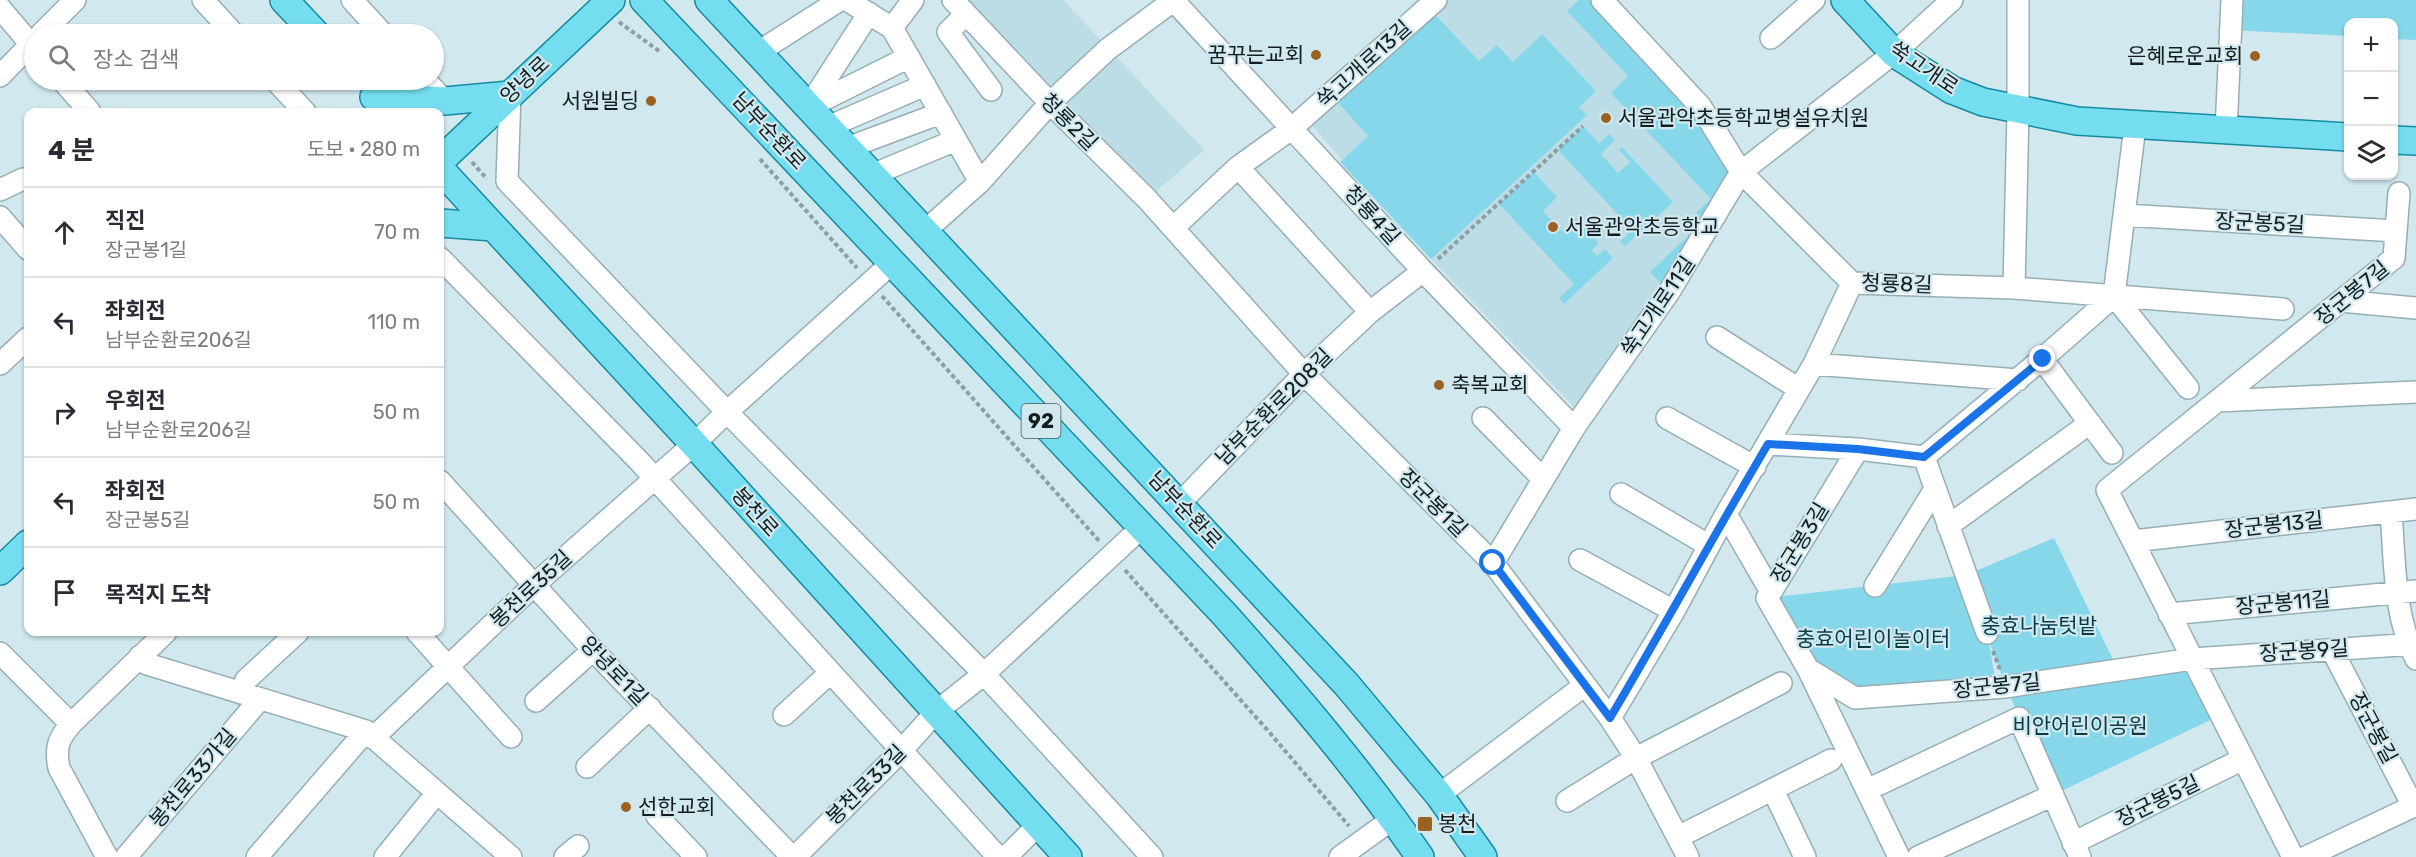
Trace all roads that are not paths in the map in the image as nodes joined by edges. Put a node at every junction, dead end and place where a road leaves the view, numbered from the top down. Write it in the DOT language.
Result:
graph roads {
  1 [pos="75,0"];
  2 [pos="203,0"];
  3 [pos="284,0"];
  4 [pos="352,0"];
  5 [pos="644,0"];
  6 [pos="709,0"];
  7 [pos="840,0"];
  8 [pos="847,0"];
  9 [pos="913,0"];
  10 [pos="1173,0"];
  11 [pos="1437,0"];
  12 [pos="1602,0"];
  13 [pos="1814,0"];
  14 [pos="1845,0"];
  15 [pos="1952,0"];
  16 [pos="2018,0"];
  17 [pos="2232,0"];
  18 [pos="607,4"];
  19 [pos="959,7"];
  20 [pos="0,8"];
  21 [pos="869,13"];
  22 [pos="52,24"];
  23 [pos="225,24"];
  24 [pos="307,24"];
  25 [pos="375,24"];
  26 [pos="892,28"];
  27 [pos="24,31"];
  28 [pos="1771,38"];
  29 [pos="24,53"];
  30 [pos="757,53"];
  31 [pos="1894,53"];
  32 [pos="909,57"];
  33 [pos="0,76"];
  34 [pos="925,85"];
  35 [pos="71,90"];
  36 [pos="284,90"];
  37 [pos="435,90"];
  38 [pos="991,90"];
  39 [pos="510,95"];
  40 [pos="374,96"];
  41 [pos="445,101"];
  42 [pos="1050,103"];
  43 [pos="809,107"];
  44 [pos="86,108"];
  45 [pos="300,108"];
  46 [pos="2018,111"];
  47 [pos="941,113"];
  48 [pos="2135,126"];
  49 [pos="828,127"];
  50 [pos="1291,129"];
  51 [pos="2226,131"];
  52 [pos="2344,137"];
  53 [pos="956,140"];
  54 [pos="2398,140"];
  55 [pos="2416,141"];
  56 [pos="847,148"];
  57 [pos="444,156"];
  58 [pos="1238,167"];
  59 [pos="1742,172"];
  60 [pos="444,173"];
  61 [pos="872,175"];
  62 [pos="24,179"];
  63 [pos="980,182"];
  64 [pos="0,190"];
  65 [pos="2399,193"];
  66 [pos="2124,215"];
  67 [pos="0,217"];
  68 [pos="444,223"];
  69 [pos="493,227"];
  70 [pos="1173,228"];
  71 [pos="925,231"];
  72 [pos="2396,231"];
  73 [pos="24,244"];
  74 [pos="444,262"];
  75 [pos="892,264"];
  76 [pos="1423,271"];
  77 [pos="1852,283"];
  78 [pos="2014,288"];
  79 [pos="2114,296"];
  80 [pos="2341,301"];
  81 [pos="2416,308"];
  82 [pos="2283,309"];
  83 [pos="1370,312"];
  84 [pos="1717,336"];
  85 [pos="24,342"];
  86 [pos="2043,359"];
  87 [pos="0,364"];
  88 [pos="1814,364"];
  89 [pos="1304,374"];
  90 [pos="2018,380"];
  91 [pos="2188,388"];
  92 [pos="1800,389"];
  93 [pos="2416,393"];
  94 [pos="2217,401"];
  95 [pos="727,412"];
  96 [pos="1667,417"];
  97 [pos="1483,418"];
  98 [pos="2090,423"];
  99 [pos="1574,428"];
  100 [pos="1121,442"];
  101 [pos="694,444"];
  102 [pos="1768,444"];
  103 [pos="1858,449"];
  104 [pos="2112,453"];
  105 [pos="1924,457"];
  106 [pos="1755,467"];
  107 [pos="1086,469"];
  108 [pos="654,478"];
  109 [pos="1543,479"];
  110 [pos="444,486"];
  111 [pos="1935,489"];
  112 [pos="1621,494"];
  113 [pos="1179,504"];
  114 [pos="2416,509"];
  115 [pos="2391,512"];
  116 [pos="1726,514"];
  117 [pos="1948,526"];
  118 [pos="1141,528"];
  119 [pos="2133,541"];
  120 [pos="1708,545"];
  121 [pos="24,548"];
  122 [pos="1580,560"];
  123 [pos="1493,563"];
  124 [pos="0,570"];
  125 [pos="534,585"];
  126 [pos="1875,586"];
  127 [pos="2406,592"];
  128 [pos="1767,598"];
  129 [pos="1674,611"];
  130 [pos="2169,614"];
  131 [pos="1986,633"];
  132 [pos="162,636"];
  133 [pos="294,636"];
  134 [pos="421,636"];
  135 [pos="2413,649"];
  136 [pos="593,650"];
  137 [pos="2332,650"];
  138 [pos="0,653"];
  139 [pos="140,656"];
  140 [pos="2192,659"];
  141 [pos="448,667"];
  142 [pos="1808,669"];
  143 [pos="830,673"];
  144 [pos="984,674"];
  145 [pos="1781,683"];
  146 [pos="1585,685"];
  147 [pos="250,696"];
  148 [pos="536,701"];
  149 [pos="650,708"];
  150 [pos="936,712"];
  151 [pos="784,715"];
  152 [pos="1610,718"];
  153 [pos="71,724"];
  154 [pos="370,734"];
  155 [pos="511,737"];
  156 [pos="900,752"];
  157 [pos="1636,758"];
  158 [pos="2243,759"];
  159 [pos="1831,760"];
  160 [pos="587,767"];
  161 [pos="1773,790"];
  162 [pos="1867,790"];
  163 [pos="436,794"];
  164 [pos="1439,795"];
  165 [pos="2053,795"];
  166 [pos="1567,801"];
  167 [pos="2415,805"];
  168 [pos="657,816"];
  169 [pos="1394,818"];
  170 [pos="1038,825"];
  171 [pos="1678,837"];
  172 [pos="2077,850"];
  173 [pos="502,854"];
  174 [pos="106,857"];
  175 [pos="126,857"];
  176 [pos="256,857"];
  177 [pos="385,857"];
  178 [pos="696,857"];
  179 [pos="793,857"];
  180 [pos="998,857"];
  181 [pos="1005,857"];
  182 [pos="1068,857"];
  183 [pos="1152,857"];
  184 [pos="1340,857"];
  185 [pos="1420,857"];
  186 [pos="1483,857"];
  187 [pos="1688,857"];
  188 [pos="1804,857"];
  189 [pos="1899,857"];
  190 [pos="1918,857"];
  191 [pos="2292,857"];
  192 [pos="2306,857"];
  1 -- 22 [label="street"];
  2 -- 23 [label="street"];
  3 -- 24 [label="main road"];
  4 -- 25 [label="street"];
  5 -- 75 [label="main road, 남부순환로 / 92"];
  6 -- 30 [label="main road, 남부순환로 / 92"];
  7 -- 30 [label="street"];
  8 -- 21 [label="street"];
  9 -- 26 [label="street"];
  10 -- 42 [label="street"];
  10 -- 50 [label="street, 청룡4길"];
  11 -- 50 [label="street, 쑥고개로13길"];
  12 -- 59 [label="street, 청룡8길"];
  13 -- 28 [label="street"];
  14 -- 31 [label="main road, 쑥고개로"];
  15 -- 31 [label="street, 쑥고개로11길"];
  16 -- 46 [label="street"];
  17 -- 51 [label="street"];
  18 -- 39 [label="main road, 양녕로"];
  19 -- 38 [label="street, 청룡2길"];
  19 -- 42 [label="street, 청룡2길"];
  20 -- 27 [label="street"];
  21 -- 26 [label="street"];
  21 -- 43 [label="street"];
  26 -- 32 [label="street"];
  29 -- 33 [label="street"];
  30 -- 43 [label="main road, 남부순환로 / 92"];
  31 -- 46 [label="main road, 쑥고개로"];
  31 -- 59 [label="street, 쑥고개로11길"];
  32 -- 34 [label="street"];
  32 -- 43 [label="street"];
  34 -- 47 [label="street"];
  34 -- 49 [label="street"];
  35 -- 44 [label="street"];
  36 -- 45 [label="street"];
  37 -- 41 [label="street"];
  39 -- 41 [label="main road"];
  39 -- 57 [label="main road, 양녕로"];
  39 -- 95 [label="street"];
  40 -- 41 [label="main road"];
  42 -- 63 [label="street"];
  42 -- 70 [label="street, 청룡2길"];
  43 -- 49 [label="main road, 남부순환로 / 92"];
  46 -- 48 [label="main road, 쑥고개로"];
  46 -- 78 [label="street"];
  47 -- 53 [label="street"];
  47 -- 56 [label="street"];
  48 -- 51 [label="main road, 쑥고개로"];
  48 -- 66 [label="street"];
  49 -- 56 [label="main road, 남부순환로 / 92"];
  50 -- 58 [label="street"];
  50 -- 76 [label="street, 청룡4길"];
  51 -- 52 [label="main road, 쑥고개로"];
  53 -- 61 [label="street"];
  53 -- 63 [label="street"];
  54 -- 55 [label="main road"];
  56 -- 61 [label="main road, 남부순환로 / 92"];
  58 -- 70 [label="street"];
  58 -- 83 [label="street"];
  59 -- 77 [label="street, 청룡8길"];
  59 -- 99 [label="street, 쑥고개로11길"];
  60 -- 69 [label="main road, 봉천로"];
  61 -- 71 [label="main road, 남부순환로 / 92"];
  62 -- 64 [label="street"];
  63 -- 71 [label="street"];
  65 -- 72 [label="street, 장군봉7길"];
  66 -- 72 [label="street, 장군봉5길"];
  66 -- 79 [label="street"];
  67 -- 73 [label="street"];
  68 -- 69 [label="main road"];
  69 -- 101 [label="main road, 봉천로"];
  70 -- 89 [label="street, 청룡2길"];
  71 -- 100 [label="main road, 남부순환로 / 92"];
  72 -- 80 [label="street, 장군봉7길"];
  74 -- 108 [label="street"];
  75 -- 95 [label="street"];
  75 -- 107 [label="main road, 남부순환로 / 92"];
  76 -- 83 [label="street, 남부순환로208길"];
  76 -- 99 [label="street, 청룡4길"];
  77 -- 78 [label="street, 청룡8길"];
  77 -- 88 [label="street"];
  78 -- 79 [label="street, 청룡8길"];
  79 -- 82 [label="street, 청룡8길"];
  79 -- 86 [label="street"];
  79 -- 91 [label="street"];
  80 -- 81 [label="street"];
  80 -- 94 [label="street, 장군봉7길"];
  83 -- 89 [label="street, 남부순환로208길"];
  84 -- 92 [label="street"];
  85 -- 87 [label="street"];
  86 -- 90 [label="street"];
  86 -- 98 [label="street"];
  88 -- 90 [label="street"];
  88 -- 92 [label="street"];
  89 -- 113 [label="street, 남부순환로208길"];
  89 -- 123 [label="street, 장군봉1길"];
  90 -- 105 [label="street"];
  92 -- 102 [label="street"];
  93 -- 94 [label="street"];
  94 -- 119 [label="street, 장군봉7길"];
  95 -- 101 [label="street"];
  95 -- 144 [label="street"];
  96 -- 106 [label="street"];
  97 -- 109 [label="street"];
  98 -- 104 [label="street"];
  98 -- 117 [label="street"];
  99 -- 109 [label="street, 쑥고개로11길"];
  100 -- 107 [label="main road"];
  100 -- 113 [label="main road, 남부순환로 / 92"];
  101 -- 108 [label="street, 봉천로35길"];
  101 -- 150 [label="main road, 봉천로"];
  102 -- 103 [label="street"];
  102 -- 106 [label="street"];
  103 -- 105 [label="street"];
  103 -- 116 [label="street, 장군봉3길"];
  105 -- 111 [label="street"];
  106 -- 116 [label="street"];
  107 -- 118 [label="main road, 남부순환로 / 92"];
  108 -- 125 [label="street, 봉천로35길"];
  108 -- 143 [label="street"];
  109 -- 123 [label="street, 쑥고개로11길"];
  110 -- 125 [label="street, 양녕로1길"];
  111 -- 117 [label="street"];
  111 -- 126 [label="street"];
  112 -- 120 [label="street"];
  113 -- 164 [label="main road, 남부순환로 / 92"];
  114 -- 115 [label="street, 장군봉13길"];
  115 -- 119 [label="street, 장군봉13길"];
  115 -- 127 [label="street"];
  116 -- 120 [label="street"];
  117 -- 131 [label="street"];
  118 -- 144 [label="street"];
  118 -- 169 [label="main road, 남부순환로 / 92"];
  119 -- 130 [label="street, 장군봉7길"];
  120 -- 129 [label="street"];
  121 -- 124 [label="main road"];
  122 -- 129 [label="street"];
  123 -- 146 [label="street, 장군봉1길"];
  125 -- 136 [label="street, 양녕로1길"];
  125 -- 141 [label="street, 봉천로35길"];
  127 -- 130 [label="street, 장군봉11길"];
  127 -- 135 [label="street"];
  128 -- 142 [label="street, 장군봉3길"];
  129 -- 152 [label="street"];
  130 -- 140 [label="street, 장군봉7길"];
  132 -- 139 [label="street"];
  133 -- 147 [label="street, 봉천로33가길"];
  134 -- 141 [label="street"];
  135 -- 137 [label="street, 장군봉9길"];
  136 -- 148 [label="street"];
  136 -- 149 [label="street, 양녕로1길"];
  137 -- 140 [label="street, 장군봉9길"];
  137 -- 167 [label="street, 장군봉길"];
  138 -- 153 [label="street"];
  139 -- 147 [label="street"];
  139 -- 153 [label="street"];
  140 -- 142 [label="street, 장군봉7길"];
  140 -- 158 [label="street, 장군봉7길"];
  141 -- 154 [label="street, 봉천로35길"];
  141 -- 155 [label="street"];
  142 -- 162 [label="street, 장군봉3길"];
  143 -- 151 [label="street"];
  143 -- 156 [label="street"];
  144 -- 150 [label="street"];
  144 -- 183 [label="street"];
  145 -- 157 [label="street"];
  146 -- 152 [label="street, 장군봉1길"];
  146 -- 164 [label="street"];
  147 -- 154 [label="street"];
  147 -- 175 [label="street, 봉천로33가길"];
  149 -- 160 [label="street"];
  149 -- 179 [label="street, 양녕로1길"];
  150 -- 156 [label="street, 봉천로33길"];
  150 -- 170 [label="main road, 봉천로"];
  152 -- 157 [label="street, 장군봉1길"];
  153 -- 174 [label="street"];
  154 -- 163 [label="street"];
  154 -- 176 [label="street"];
  156 -- 179 [label="street, 봉천로33길"];
  156 -- 180 [label="street"];
  157 -- 166 [label="street"];
  157 -- 171 [label="street, 장군봉1길"];
  158 -- 172 [label="street, 장군봉5길"];
  158 -- 191 [label="street, 장군봉7길"];
  159 -- 161 [label="street"];
  161 -- 171 [label="street"];
  161 -- 188 [label="street"];
  162 -- 165 [label="street, 장군봉5길"];
  162 -- 189 [label="street, 장군봉3길"];
  163 -- 173 [label="street"];
  163 -- 177 [label="street"];
  164 -- 186 [label="main road, 남부순환로 / 92"];
  165 -- 172 [label="street, 장군봉5길"];
  165 -- 190 [label="street"];
  167 -- 192 [label="street, 장군봉길"];
  168 -- 178 [label="street"];
  169 -- 184 [label="street"];
  169 -- 185 [label="main road, 남부순환로 / 92"];
  170 -- 181 [label="street"];
  170 -- 182 [label="main road, 봉천로"];
  171 -- 187 [label="street, 장군봉1길"];
}
